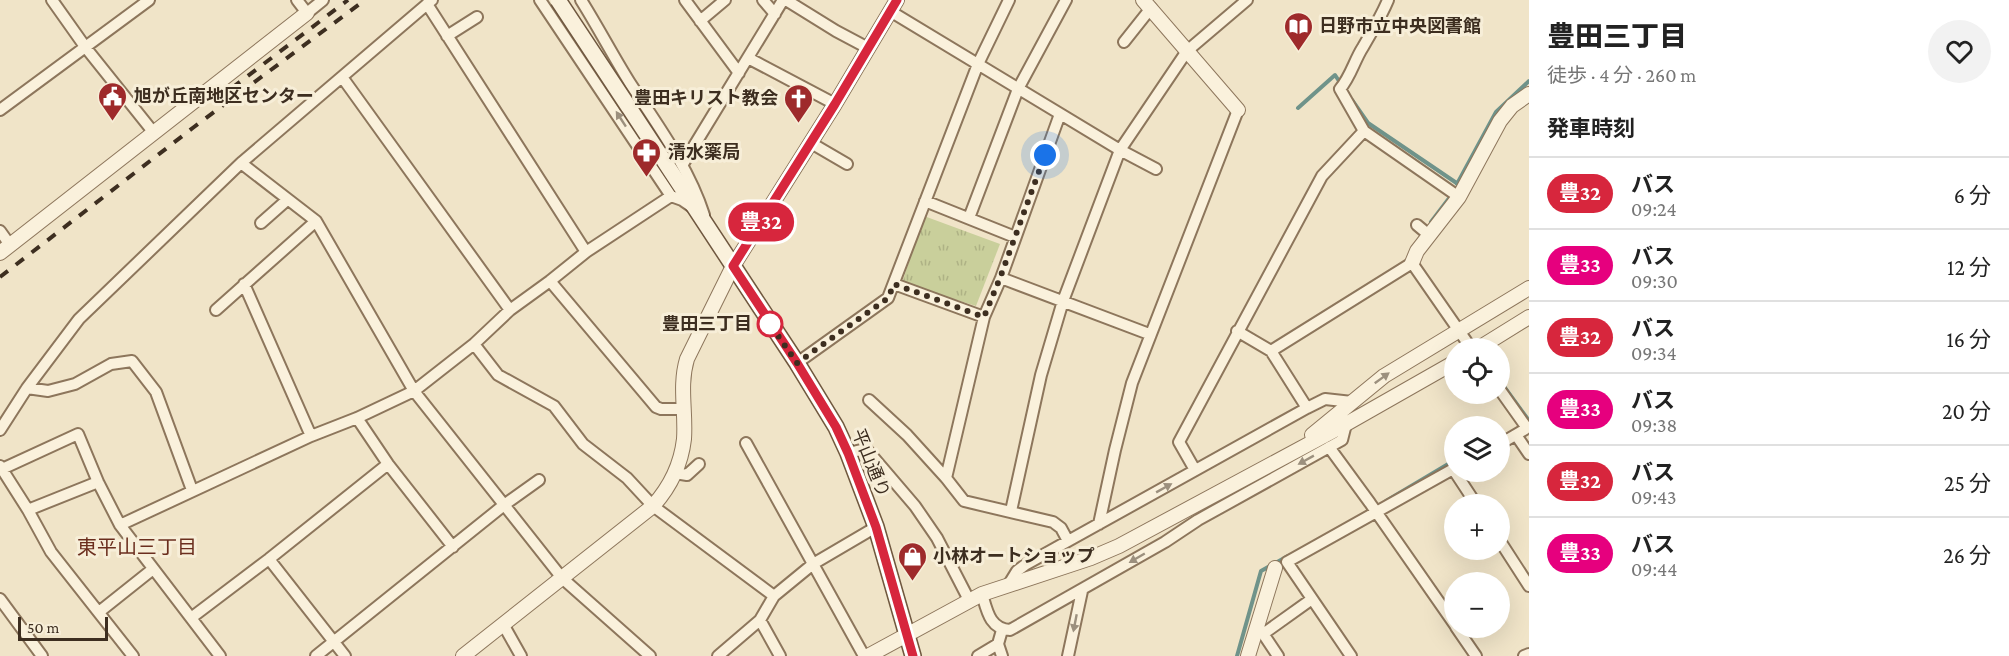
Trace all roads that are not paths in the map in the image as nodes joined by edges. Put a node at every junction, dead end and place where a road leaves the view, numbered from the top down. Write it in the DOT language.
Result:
graph roads {
  1 [pos="52,0"];
  2 [pos="149,0"];
  3 [pos="297,0"];
  4 [pos="323,0"];
  5 [pos="540,0"];
  6 [pos="558,0"];
  7 [pos="580,0"];
  8 [pos="684,0"];
  9 [pos="724,0"];
  10 [pos="763,0"];
  11 [pos="785,0"];
  12 [pos="1009,0"];
  13 [pos="1066,0"];
  14 [pos="1246,0"];
  15 [pos="1388,0"];
  16 [pos="430,2"];
  17 [pos="1147,4"];
  18 [pos="893,6"];
  19 [pos="307,13"];
  20 [pos="775,14"];
  21 [pos="477,17"];
  22 [pos="700,21"];
  23 [pos="447,36"];
  24 [pos="1124,42"];
  25 [pos="86,48"];
  26 [pos="868,48"];
  27 [pos="1187,51"];
  28 [pos="748,58"];
  29 [pos="618,63"];
  30 [pos="978,64"];
  31 [pos="739,74"];
  32 [pos="342,77"];
  33 [pos="594,79"];
  34 [pos="1018,88"];
  35 [pos="1529,94"];
  36 [pos="835,104"];
  37 [pos="0,110"];
  38 [pos="1238,110"];
  39 [pos="1060,114"];
  40 [pos="1364,130"];
  41 [pos="154,132"];
  42 [pos="811,143"];
  43 [pos="1120,150"];
  44 [pos="241,163"];
  45 [pos="683,164"];
  46 [pos="847,164"];
  47 [pos="1156,169"];
  48 [pos="671,196"];
  49 [pos="1460,197"];
  50 [pos="287,200"];
  51 [pos="925,201"];
  52 [pos="697,211"];
  53 [pos="969,218"];
  54 [pos="316,221"];
  55 [pos="261,223"];
  56 [pos="0,231"];
  57 [pos="710,231"];
  58 [pos="1016,237"];
  59 [pos="5,249"];
  60 [pos="586,252"];
  61 [pos="1412,263"];
  62 [pos="733,266"];
  63 [pos="1000,278"];
  64 [pos="550,281"];
  65 [pos="244,284"];
  66 [pos="894,284"];
  67 [pos="1529,288"];
  68 [pos="1064,301"];
  69 [pos="216,310"];
  70 [pos="510,310"];
  71 [pos="984,317"];
  72 [pos="1529,317"];
  73 [pos="1237,331"];
  74 [pos="1460,332"];
  75 [pos="1149,334"];
  76 [pos="1464,338"];
  77 [pos="1495,338"];
  78 [pos="474,344"];
  79 [pos="1271,351"];
  80 [pos="797,363"];
  81 [pos="1444,368"];
  82 [pos="27,388"];
  83 [pos="414,391"];
  84 [pos="869,400"];
  85 [pos="1352,402"];
  86 [pos="1510,403"];
  87 [pos="1306,408"];
  88 [pos="683,409"];
  89 [pos="357,418"];
  90 [pos="1346,424"];
  91 [pos="1528,427"];
  92 [pos="0,430"];
  93 [pos="1516,435"];
  94 [pos="311,436"];
  95 [pos="1510,438"];
  96 [pos="746,443"];
  97 [pos="1329,447"];
  98 [pos="848,453"];
  99 [pos="1529,454"];
  100 [pos="1288,455"];
  101 [pos="388,464"];
  102 [pos="699,464"];
  103 [pos="1,467"];
  104 [pos="1195,470"];
  105 [pos="675,473"];
  106 [pos="1444,474"];
  107 [pos="946,478"];
  108 [pos="538,480"];
  109 [pos="98,482"];
  110 [pos="192,490"];
  111 [pos="504,505"];
  112 [pos="653,506"];
  113 [pos="1374,508"];
  114 [pos="28,510"];
  115 [pos="1011,511"];
  116 [pos="1099,524"];
  117 [pos="120,525"];
  118 [pos="876,527"];
  119 [pos="1068,541"];
  120 [pos="453,547"];
  121 [pos="1510,557"];
  122 [pos="269,559"];
  123 [pos="813,564"];
  124 [pos="1281,565"];
  125 [pos="153,569"];
  126 [pos="562,578"];
  127 [pos="1009,584"];
  128 [pos="1529,586"];
  129 [pos="1082,591"];
  130 [pos="774,596"];
  131 [pos="975,597"];
  132 [pos="0,599"];
  133 [pos="1312,599"];
  134 [pos="1444,609"];
  135 [pos="99,612"];
  136 [pos="191,618"];
  137 [pos="760,620"];
  138 [pos="503,624"];
  139 [pos="1002,630"];
  140 [pos="1260,630"];
  141 [pos="906,634"];
  142 [pos="1464,638"];
  143 [pos="334,641"];
  144 [pos="998,644"];
  145 [pos="1473,652"];
  146 [pos="1529,654"];
  147 [pos="42,656"];
  148 [pos="133,656"];
  149 [pos="220,656"];
  150 [pos="316,656"];
  151 [pos="345,656"];
  152 [pos="463,656"];
  153 [pos="521,656"];
  154 [pos="650,656"];
  155 [pos="718,656"];
  156 [pos="780,656"];
  157 [pos="866,656"];
  158 [pos="913,656"];
  159 [pos="978,656"];
  160 [pos="1002,656"];
  161 [pos="1068,656"];
  162 [pos="1248,656"];
  163 [pos="1278,656"];
  164 [pos="1351,656"];
  165 [pos="1460,656"];
  166 [pos="1524,656"];
  1 -- 25 [label="street"];
  2 -- 25 [label="street"];
  3 -- 19 [label="street"];
  4 -- 19 [label="street"];
  5 -- 33 [label="street"];
  6 -- 52 [label="main road, 平山通り, bridge"];
  7 -- 29 [label="street"];
  8 -- 22 [label="street"];
  9 -- 22 [label="street"];
  10 -- 20 [label="street"];
  11 -- 20 [label="street"];
  11 -- 26 [label="street"];
  12 -- 30 [label="street"];
  13 -- 34 [label="street"];
  14 -- 27 [label="street"];
  15 -- 40 [label="street"];
  16 -- 23 [label="street"];
  16 -- 32 [label="street"];
  17 -- 24 [label="street"];
  17 -- 27 [label="street"];
  18 -- 26 [label="street"];
  18 -- 30 [label="street"];
  19 -- 41 [label="street"];
  20 -- 28 [label="street"];
  21 -- 23 [label="street"];
  22 -- 31 [label="street"];
  23 -- 60 [label="street"];
  25 -- 37 [label="street"];
  25 -- 41 [label="street"];
  26 -- 36 [label="street"];
  27 -- 38 [label="street"];
  27 -- 43 [label="street"];
  28 -- 31 [label="street"];
  28 -- 36 [label="street"];
  29 -- 33 [label="street"];
  29 -- 45 [label="street"];
  30 -- 34 [label="street"];
  30 -- 51 [label="street"];
  31 -- 45 [label="street"];
  32 -- 44 [label="street"];
  32 -- 70 [label="street"];
  48 -- 33 [label="street, one-way"];
  34 -- 39 [label="street"];
  34 -- 53 [label="street"];
  35 -- 49 [label="street"];
  36 -- 42 [label="street"];
  38 -- 75 [label="street"];
  39 -- 43 [label="street"];
  39 -- 58 [label="street"];
  40 -- 49 [label="street"];
  40 -- 73 [label="street"];
  41 -- 59 [label="street"];
  42 -- 46 [label="street"];
  42 -- 62 [label="street"];
  43 -- 47 [label="street"];
  43 -- 68 [label="street"];
  44 -- 50 [label="street"];
  44 -- 82 [label="street"];
  45 -- 57 [label="street"];
  48 -- 52 [label="street"];
  48 -- 60 [label="street"];
  49 -- 61 [label="street"];
  50 -- 54 [label="street"];
  50 -- 55 [label="street"];
  51 -- 53 [label="street"];
  51 -- 66 [label="street"];
  52 -- 57 [label="main road, 平山通り"];
  53 -- 58 [label="street"];
  54 -- 65 [label="street"];
  54 -- 83 [label="street"];
  56 -- 59 [label="street"];
  57 -- 62 [label="main road, 平山通り"];
  58 -- 63 [label="street"];
  60 -- 64 [label="street"];
  61 -- 74 [label="street"];
  61 -- 79 [label="street"];
  62 -- 80 [label="main road, 平山通り"];
  62 -- 88 [label="street"];
  63 -- 68 [label="street"];
  63 -- 71 [label="street"];
  64 -- 70 [label="street"];
  64 -- 88 [label="street"];
  65 -- 69 [label="street"];
  65 -- 94 [label="street"];
  66 -- 71 [label="street"];
  66 -- 80 [label="street"];
  67 -- 74 [label="street"];
  68 -- 75 [label="street"];
  68 -- 115 [label="street"];
  70 -- 78 [label="street"];
  71 -- 107 [label="street"];
  72 -- 77 [label="street"];
  73 -- 79 [label="street"];
  73 -- 104 [label="street"];
  74 -- 76 [label="street"];
  85 -- 74 [label="street, one-way"];
  75 -- 116 [label="street"];
  78 -- 83 [label="street"];
  78 -- 112 [label="street"];
  79 -- 87 [label="street"];
  80 -- 98 [label="main road, 平山通り"];
  81 -- 90 [label="street"];
  82 -- 92 [label="street"];
  82 -- 110 [label="street"];
  83 -- 89 [label="street"];
  83 -- 111 [label="street"];
  84 -- 107 [label="street"];
  85 -- 87 [label="street"];
  85 -- 100 [label="street"];
  86 -- 91 [label="street"];
  87 -- 104 [label="street"];
  88 -- 105 [label="street"];
  89 -- 94 [label="street"];
  89 -- 101 [label="street"];
  90 -- 97 [label="street"];
  90 -- 100 [label="street"];
  91 -- 93 [label="street"];
  93 -- 95 [label="street"];
  93 -- 99 [label="street"];
  94 -- 110 [label="street"];
  96 -- 123 [label="street"];
  97 -- 113 [label="street"];
  97 -- 129 [label="street, one-way"];
  98 -- 118 [label="main road, 平山通り"];
  98 -- 131 [label="street"];
  100 -- 127 [label="street"];
  101 -- 120 [label="street"];
  101 -- 122 [label="street"];
  102 -- 105 [label="street"];
  103 -- 109 [label="street"];
  103 -- 114 [label="street"];
  116 -- 104 [label="street, one-way"];
  105 -- 112 [label="street"];
  106 -- 113 [label="street"];
  107 -- 115 [label="street"];
  108 -- 111 [label="street"];
  109 -- 114 [label="street"];
  109 -- 117 [label="street"];
  110 -- 117 [label="street"];
  111 -- 120 [label="street"];
  111 -- 126 [label="street"];
  112 -- 126 [label="street"];
  112 -- 130 [label="street"];
  113 -- 124 [label="street"];
  113 -- 134 [label="street"];
  114 -- 135 [label="street"];
  115 -- 119 [label="street"];
  116 -- 119 [label="street"];
  117 -- 125 [label="street"];
  118 -- 123 [label="street"];
  118 -- 141 [label="main road, 平山通り"];
  119 -- 127 [label="street"];
  120 -- 143 [label="street"];
  121 -- 128 [label="street"];
  122 -- 136 [label="street"];
  122 -- 143 [label="street"];
  123 -- 130 [label="street"];
  123 -- 157 [label="street"];
  124 -- 133 [label="street"];
  124 -- 140 [label="street"];
  125 -- 135 [label="street"];
  125 -- 136 [label="street"];
  126 -- 138 [label="street"];
  126 -- 154 [label="street"];
  127 -- 131 [label="street"];
  129 -- 139 [label="street"];
  129 -- 161 [label="street, one-way"];
  130 -- 137 [label="street"];
  131 -- 139 [label="street"];
  131 -- 141 [label="street"];
  132 -- 147 [label="street"];
  133 -- 140 [label="street"];
  133 -- 164 [label="street"];
  135 -- 148 [label="street"];
  136 -- 149 [label="street"];
  137 -- 155 [label="street"];
  137 -- 156 [label="street"];
  138 -- 152 [label="street"];
  138 -- 153 [label="street"];
  139 -- 144 [label="street"];
  140 -- 162 [label="street"];
  140 -- 163 [label="street"];
  141 -- 157 [label="street"];
  141 -- 158 [label="main road, 平山通り"];
  142 -- 145 [label="street"];
  143 -- 150 [label="street"];
  143 -- 151 [label="street"];
  144 -- 159 [label="street"];
  144 -- 160 [label="street"];
  145 -- 165 [label="street"];
  146 -- 166 [label="street"];
}
